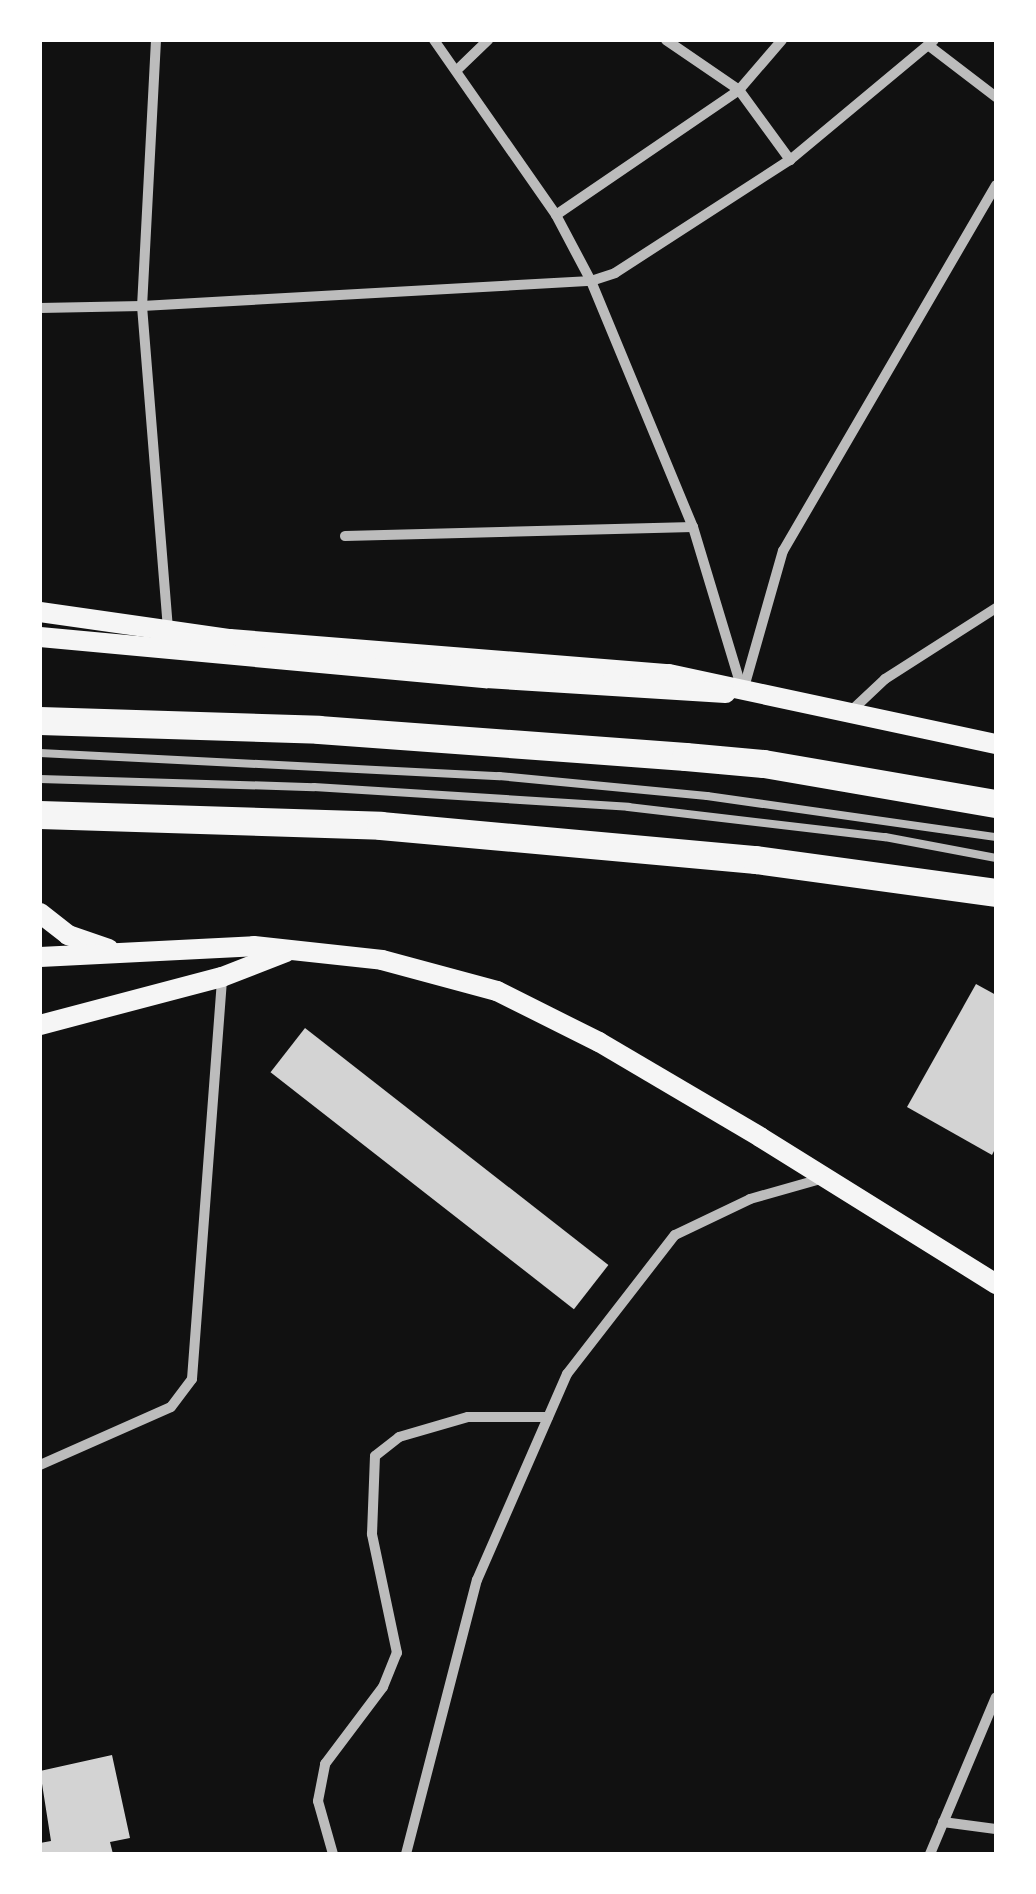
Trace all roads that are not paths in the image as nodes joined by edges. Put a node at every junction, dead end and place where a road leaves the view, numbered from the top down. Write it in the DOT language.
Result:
graph roads {
  1 [pos="156,40"];
  2 [pos="434,40"];
  3 [pos="488,40"];
  4 [pos="666,40"];
  5 [pos="782,40"];
  6 [pos="931,43"];
  7 [pos="458,69"];
  8 [pos="739,90"];
  9 [pos="996,97"];
  10 [pos="790,160"];
  11 [pos="996,185"];
  12 [pos="556,216"];
  13 [pos="591,281"];
  14 [pos="142,306"];
  15 [pos="40,308"];
  16 [pos="693,527"];
  17 [pos="345,536"];
  18 [pos="996,608"];
  19 [pos="40,612"];
  20 [pos="40,637"];
  21 [pos="169,640"];
  22 [pos="743,692"];
  23 [pos="849,713"];
  24 [pos="40,720"];
  25 [pos="996,744"];
  26 [pos="40,753"];
  27 [pos="40,779"];
  28 [pos="996,804"];
  29 [pos="40,815"];
  30 [pos="996,837"];
  31 [pos="996,858"];
  32 [pos="996,893"];
  33 [pos="40,912"];
  34 [pos="218,944"];
  35 [pos="288,951"];
  36 [pos="135,954"];
  37 [pos="40,957"];
  38 [pos="222,976"];
  39 [pos="40,1025"];
  40 [pos="825,1178"];
  41 [pos="996,1284"];
  42 [pos="548,1416"];
  43 [pos="40,1465"];
  44 [pos="996,1696"];
  45 [pos="943,1822"];
  46 [pos="996,1828"];
  47 [pos="332,1854"];
  48 [pos="406,1854"];
  49 [pos="930,1854"];
  1 -- 14 [label="street"];
  2 -- 7 [label="street"];
  3 -- 7 [label="street"];
  4 -- 8 [label="street"];
  5 -- 8 [label="street"];
  6 -- 9 [label="street"];
  6 -- 10 [label="street"];
  7 -- 12 [label="street"];
  8 -- 10 [label="street"];
  8 -- 12 [label="street"];
  10 -- 13 [label="street"];
  11 -- 22 [label="street"];
  12 -- 13 [label="street"];
  13 -- 14 [label="street"];
  13 -- 16 [label="street"];
  14 -- 15 [label="street"];
  14 -- 21 [label="street"];
  16 -- 17 [label="street"];
  16 -- 22 [label="street"];
  18 -- 23 [label="street"];
  19 -- 21 [label="main road"];
  20 -- 21 [label="main road"];
  21 -- 22 [label="main road"];
  22 -- 23 [label="main road"];
  23 -- 25 [label="main road"];
  24 -- 28 [label="highway"];
  26 -- 30 [label="lane"];
  27 -- 31 [label="lane"];
  29 -- 32 [label="highway"];
  33 -- 36 [label="main road"];
  34 -- 35 [label="main road"];
  34 -- 36 [label="main road"];
  34 -- 38 [label="main road"];
  35 -- 38 [label="main road"];
  35 -- 40 [label="main road"];
  36 -- 37 [label="main road"];
  38 -- 39 [label="main road"];
  38 -- 43 [label="street"];
  40 -- 41 [label="main road"];
  40 -- 42 [label="street"];
  42 -- 47 [label="street"];
  42 -- 48 [label="street"];
  44 -- 45 [label="street"];
  45 -- 46 [label="street"];
  45 -- 49 [label="street"];
}
